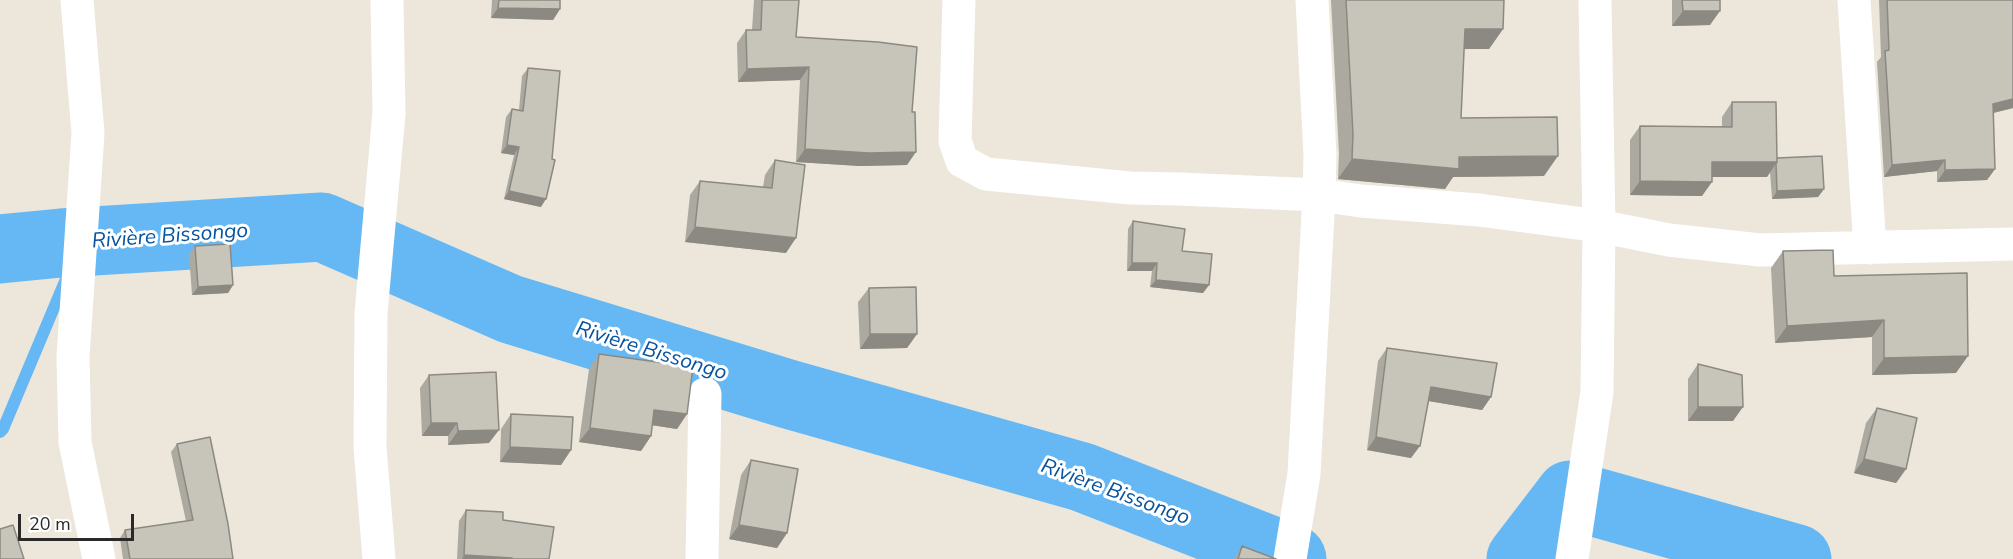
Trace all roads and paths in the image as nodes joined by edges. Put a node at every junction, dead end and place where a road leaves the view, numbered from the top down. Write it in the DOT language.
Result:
graph roads {
  1 [pos="77,0"];
  2 [pos="387,0"];
  3 [pos="959,0"];
  4 [pos="1312,0"];
  5 [pos="1595,0"];
  6 [pos="1854,0"];
  7 [pos="1319,195"];
  8 [pos="1599,226"];
  9 [pos="2013,244"];
  10 [pos="1870,248"];
  11 [pos="705,394"];
  12 [pos="99,559"];
  13 [pos="378,559"];
  14 [pos="702,559"];
  15 [pos="1290,559"];
  16 [pos="1572,559"];
  1 -- 12 [label="street"];
  2 -- 13 [label="street"];
  3 -- 7 [label="street"];
  4 -- 7 [label="street"];
  5 -- 8 [label="street"];
  6 -- 10 [label="street"];
  7 -- 8 [label="street"];
  7 -- 15 [label="street"];
  8 -- 10 [label="street"];
  8 -- 16 [label="street"];
  9 -- 10 [label="street"];
  11 -- 14 [label="street"];
}
